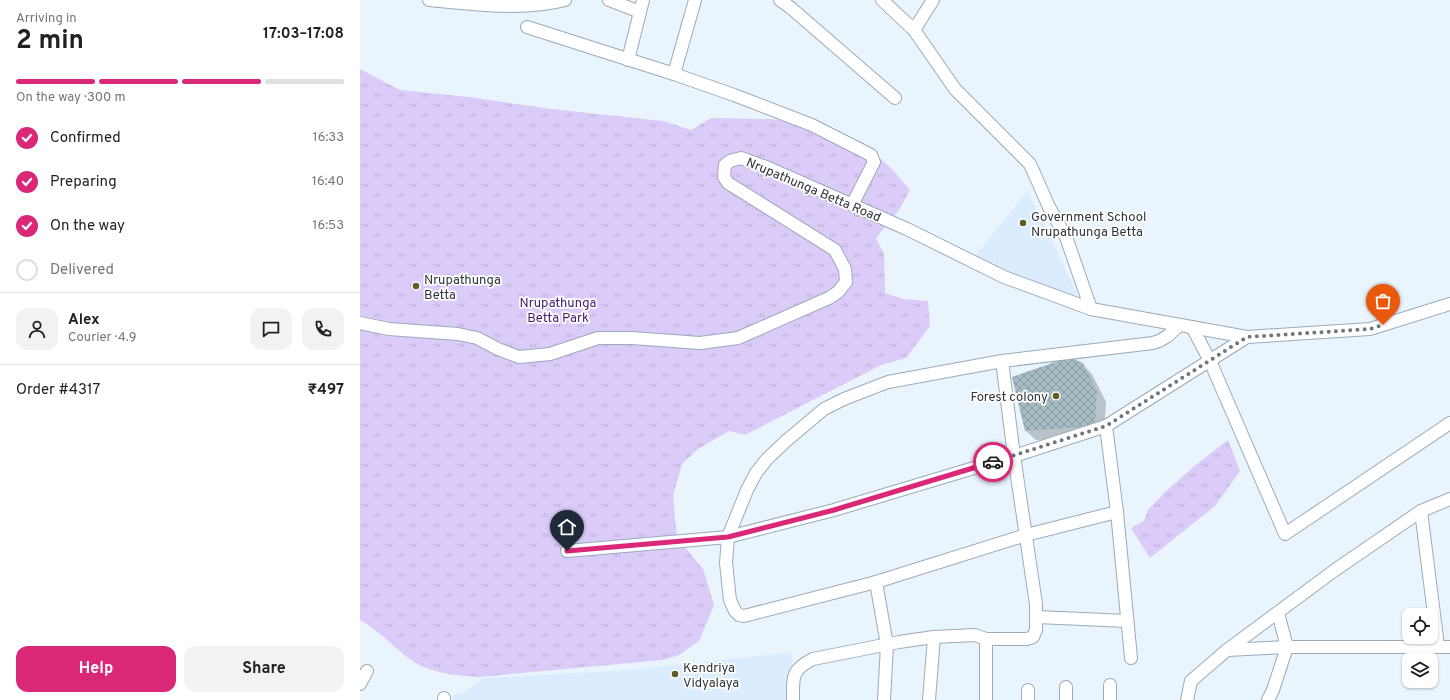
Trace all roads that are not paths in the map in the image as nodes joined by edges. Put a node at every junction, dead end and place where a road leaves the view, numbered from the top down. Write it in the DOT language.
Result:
graph roads {
  1 [pos="429,0"];
  2 [pos="563,0"];
  3 [pos="609,0"];
  4 [pos="695,0"];
  5 [pos="780,0"];
  6 [pos="882,0"];
  7 [pos="933,0"];
  8 [pos="491,3"];
  9 [pos="642,6"];
  10 [pos="527,27"];
  11 [pos="914,30"];
  12 [pos="628,60"];
  13 [pos="674,74"];
  14 [pos="895,98"];
  15 [pos="852,205"];
  16 [pos="1450,304"];
  17 [pos="1091,309"];
  18 [pos="360,323"];
  19 [pos="1179,324"];
  20 [pos="1192,327"];
  21 [pos="1247,337"];
  22 [pos="1002,361"];
  23 [pos="1210,361"];
  24 [pos="1450,423"];
  25 [pos="1106,426"];
  26 [pos="1014,456"];
  27 [pos="1450,499"];
  28 [pos="1421,511"];
  29 [pos="1117,512"];
  30 [pos="1026,535"];
  31 [pos="728,537"];
  32 [pos="567,551"];
  33 [pos="876,582"];
  34 [pos="1278,613"];
  35 [pos="1037,617"];
  36 [pos="1128,621"];
  37 [pos="934,637"];
  38 [pos="986,639"];
  39 [pos="886,645"];
  40 [pos="1444,646"];
  41 [pos="1287,647"];
  42 [pos="1227,650"];
  43 [pos="1131,658"];
  44 [pos="367,671"];
  45 [pos="360,684"];
  46 [pos="1110,685"];
  47 [pos="1066,687"];
  48 [pos="793,700"];
  49 [pos="884,700"];
  50 [pos="929,700"];
  51 [pos="986,700"];
  52 [pos="1066,700"];
  53 [pos="1110,700"];
  54 [pos="1187,700"];
  55 [pos="1268,700"];
  1 -- 8 [label="street"];
  2 -- 8 [label="street"];
  3 -- 9 [label="street"];
  4 -- 13 [label="street"];
  5 -- 14 [label="street"];
  6 -- 11 [label="street"];
  7 -- 11 [label="street"];
  9 -- 12 [label="street"];
  10 -- 12 [label="street"];
  11 -- 17 [label="street"];
  12 -- 13 [label="street"];
  13 -- 15 [label="street"];
  15 -- 17 [label="street, Nrupathunga Betta Road"];
  15 -- 18 [label="street, Nrupathunga Betta Road"];
  16 -- 21 [label="street, Nrupathunga Betta Road"];
  17 -- 19 [label="street, Nrupathunga Betta Road"];
  19 -- 20 [label="street, Nrupathunga Betta Road"];
  19 -- 22 [label="street"];
  20 -- 21 [label="street, Nrupathunga Betta Road"];
  20 -- 23 [label="street"];
  21 -- 23 [label="street"];
  22 -- 26 [label="street"];
  22 -- 31 [label="street"];
  23 -- 24 [label="street"];
  23 -- 25 [label="street"];
  25 -- 26 [label="street"];
  25 -- 29 [label="street"];
  26 -- 30 [label="street"];
  26 -- 31 [label="street"];
  27 -- 28 [label="street"];
  28 -- 34 [label="street"];
  28 -- 40 [label="street"];
  29 -- 30 [label="street"];
  29 -- 36 [label="street"];
  30 -- 33 [label="street"];
  30 -- 35 [label="street"];
  31 -- 32 [label="street"];
  31 -- 33 [label="street"];
  33 -- 39 [label="street"];
  34 -- 41 [label="street"];
  34 -- 42 [label="street"];
  35 -- 36 [label="street"];
  35 -- 38 [label="street"];
  36 -- 43 [label="street"];
  37 -- 38 [label="street"];
  37 -- 39 [label="street"];
  37 -- 50 [label="street"];
  38 -- 51 [label="street"];
  39 -- 48 [label="street"];
  39 -- 49 [label="street"];
  40 -- 41 [label="street"];
  41 -- 42 [label="street"];
  41 -- 55 [label="street"];
  42 -- 54 [label="street"];
  44 -- 45 [label="street"];
  46 -- 53 [label="street"];
  47 -- 52 [label="street"];
}
